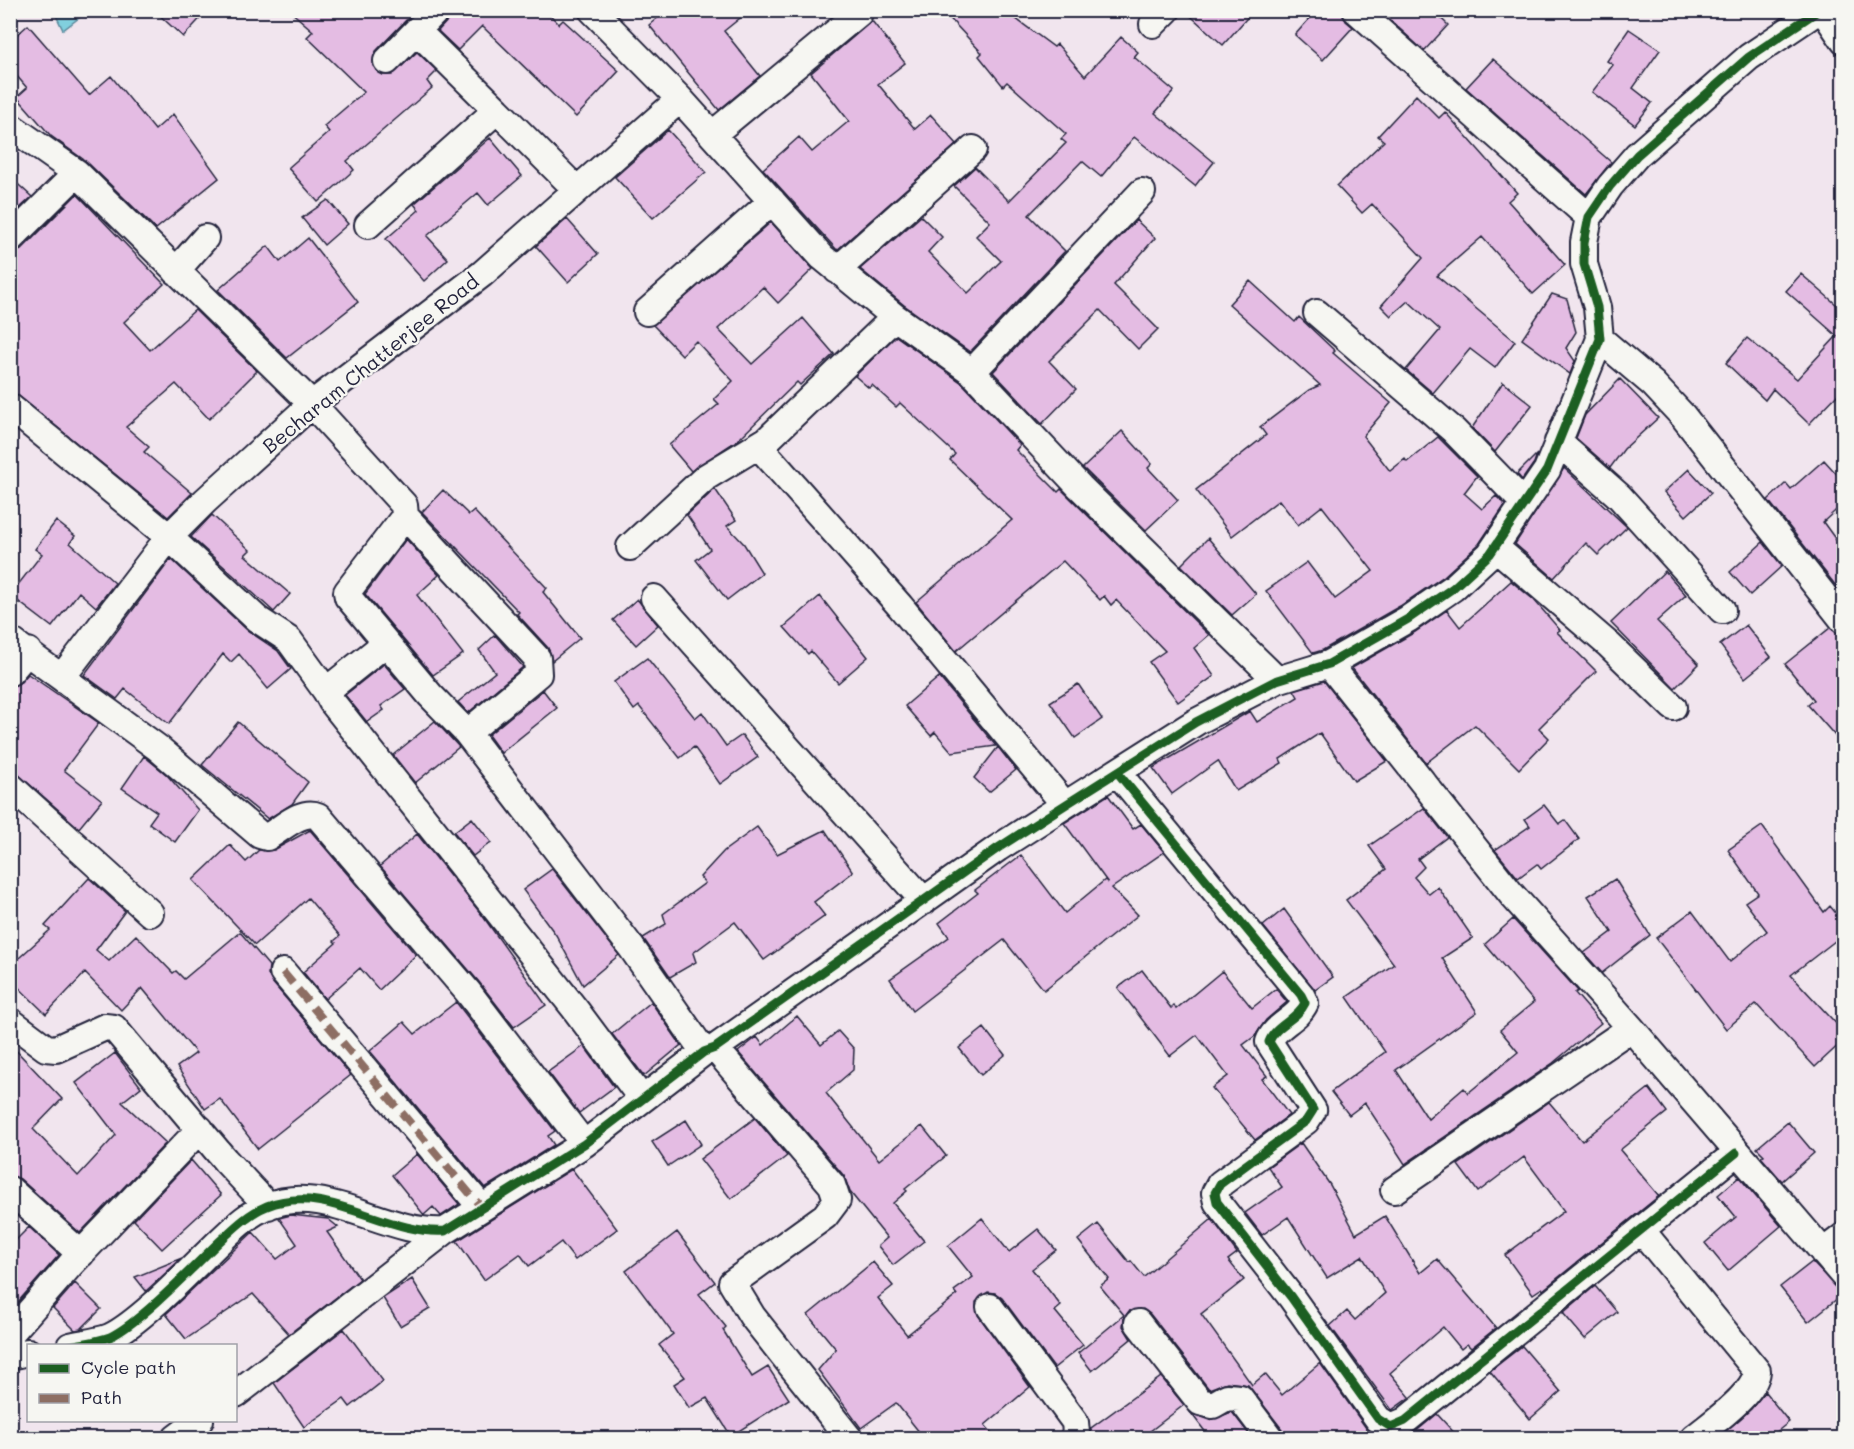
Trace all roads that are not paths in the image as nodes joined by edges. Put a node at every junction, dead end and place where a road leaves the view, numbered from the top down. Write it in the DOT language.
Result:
graph roads {
  1 [pos="437,10"];
  2 [pos="592,10"];
  3 [pos="1356,10"];
  4 [pos="859,13"];
  5 [pos="1810,13"];
  6 [pos="417,31"];
  7 [pos="1844,41"];
  8 [pos="387,61"];
  9 [pos="685,105"];
  10 [pos="497,110"];
  11 [pos="10,126"];
  12 [pos="713,135"];
  13 [pos="973,149"];
  14 [pos="77,173"];
  15 [pos="577,189"];
  16 [pos="1142,192"];
  17 [pos="772,201"];
  18 [pos="1589,217"];
  19 [pos="368,225"];
  20 [pos="206,238"];
  21 [pos="10,239"];
  22 [pos="837,270"];
  23 [pos="176,271"];
  24 [pos="647,312"];
  25 [pos="1317,313"];
  26 [pos="895,317"];
  27 [pos="1600,339"];
  28 [pos="972,372"];
  29 [pos="312,404"];
  30 [pos="10,407"];
  31 [pos="767,440"];
  32 [pos="1558,442"];
  33 [pos="1524,503"];
  34 [pos="405,516"];
  35 [pos="169,537"];
  36 [pos="630,547"];
  37 [pos="1495,547"];
  38 [pos="654,597"];
  39 [pos="1839,605"];
  40 [pos="1722,610"];
  41 [pos="386,643"];
  42 [pos="19,645"];
  43 [pos="1329,664"];
  44 [pos="10,672"];
  45 [pos="67,681"];
  46 [pos="1277,681"];
  47 [pos="326,691"];
  48 [pos="1673,707"];
  49 [pos="467,733"];
  50 [pos="1117,772"];
  51 [pos="10,786"];
  52 [pos="1065,805"];
  53 [pos="924,901"];
  54 [pos="150,913"];
  55 [pos="283,972"];
  56 [pos="10,1021"];
  57 [pos="1631,1028"];
  58 [pos="710,1050"];
  59 [pos="642,1099"];
  60 [pos="200,1129"];
  61 [pos="584,1144"];
  62 [pos="1736,1153"];
  63 [pos="10,1190"];
  64 [pos="1394,1190"];
  65 [pos="268,1206"];
  66 [pos="482,1208"];
  67 [pos="445,1231"];
  68 [pos="1642,1231"];
  69 [pos="1844,1236"];
  70 [pos="1823,1252"];
  71 [pos="81,1254"];
  72 [pos="1844,1276"];
  73 [pos="990,1307"];
  74 [pos="1138,1323"];
  75 [pos="10,1334"];
  76 [pos="81,1344"];
  77 [pos="27,1352"];
  78 [pos="10,1356"];
  79 [pos="237,1393"];
  80 [pos="197,1422"];
  81 [pos="176,1438"];
  82 [pos="849,1438"];
  83 [pos="1073,1438"];
  84 [pos="1270,1438"];
  85 [pos="1694,1438"];
  1 -- 6 [label="street"];
  2 -- 9 [label="street"];
  3 -- 18 [label="street"];
  4 -- 12 [label="street"];
  5 -- 7 [label="street"];
  5 -- 18 [label="street"];
  6 -- 8 [label="street"];
  6 -- 10 [label="street"];
  9 -- 12 [label="street"];
  9 -- 15 [label="street, Becharam Chatterjee Road"];
  10 -- 15 [label="street"];
  10 -- 19 [label="street"];
  11 -- 14 [label="street"];
  12 -- 17 [label="street"];
  13 -- 22 [label="street"];
  14 -- 21 [label="street"];
  14 -- 23 [label="street"];
  15 -- 29 [label="street, Becharam Chatterjee Road"];
  16 -- 28 [label="street"];
  17 -- 22 [label="street"];
  17 -- 24 [label="street"];
  18 -- 27 [label="street"];
  20 -- 23 [label="street"];
  22 -- 26 [label="street"];
  23 -- 29 [label="street"];
  25 -- 33 [label="street"];
  26 -- 28 [label="street"];
  26 -- 31 [label="street"];
  27 -- 32 [label="street"];
  27 -- 39 [label="street"];
  28 -- 46 [label="street"];
  29 -- 34 [label="street"];
  29 -- 35 [label="street, Becharam Chatterjee Road"];
  30 -- 35 [label="street"];
  31 -- 36 [label="street"];
  31 -- 52 [label="street"];
  32 -- 33 [label="street"];
  32 -- 40 [label="street"];
  33 -- 37 [label="street"];
  34 -- 41 [label="street"];
  34 -- 49 [label="street"];
  35 -- 45 [label="street, Becharam Chatterjee Road"];
  35 -- 47 [label="street"];
  37 -- 43 [label="street"];
  37 -- 48 [label="street"];
  38 -- 53 [label="street"];
  41 -- 47 [label="street"];
  41 -- 49 [label="street"];
  42 -- 44 [label="street"];
  42 -- 45 [label="street"];
  43 -- 46 [label="street"];
  43 -- 57 [label="street"];
  45 -- 61 [label="street"];
  46 -- 50 [label="street"];
  47 -- 59 [label="street"];
  49 -- 58 [label="street"];
  50 -- 52 [label="street"];
  50 -- 68 [label="street"];
  51 -- 54 [label="street"];
  52 -- 53 [label="street"];
  53 -- 58 [label="street"];
  55 -- 66 [label="street"];
  56 -- 60 [label="street"];
  57 -- 62 [label="street"];
  57 -- 64 [label="street"];
  58 -- 59 [label="street"];
  58 -- 82 [label="street"];
  59 -- 61 [label="street"];
  60 -- 65 [label="street"];
  60 -- 71 [label="street"];
  61 -- 66 [label="street"];
  62 -- 68 [label="street"];
  62 -- 70 [label="street"];
  63 -- 71 [label="street"];
  65 -- 67 [label="street"];
  65 -- 76 [label="street"];
  66 -- 67 [label="street"];
  67 -- 79 [label="street"];
  68 -- 85 [label="street"];
  69 -- 70 [label="street"];
  70 -- 72 [label="street"];
  71 -- 75 [label="street"];
  73 -- 83 [label="street"];
  74 -- 84 [label="street"];
  77 -- 78 [label="street"];
  80 -- 81 [label="street"];
}
